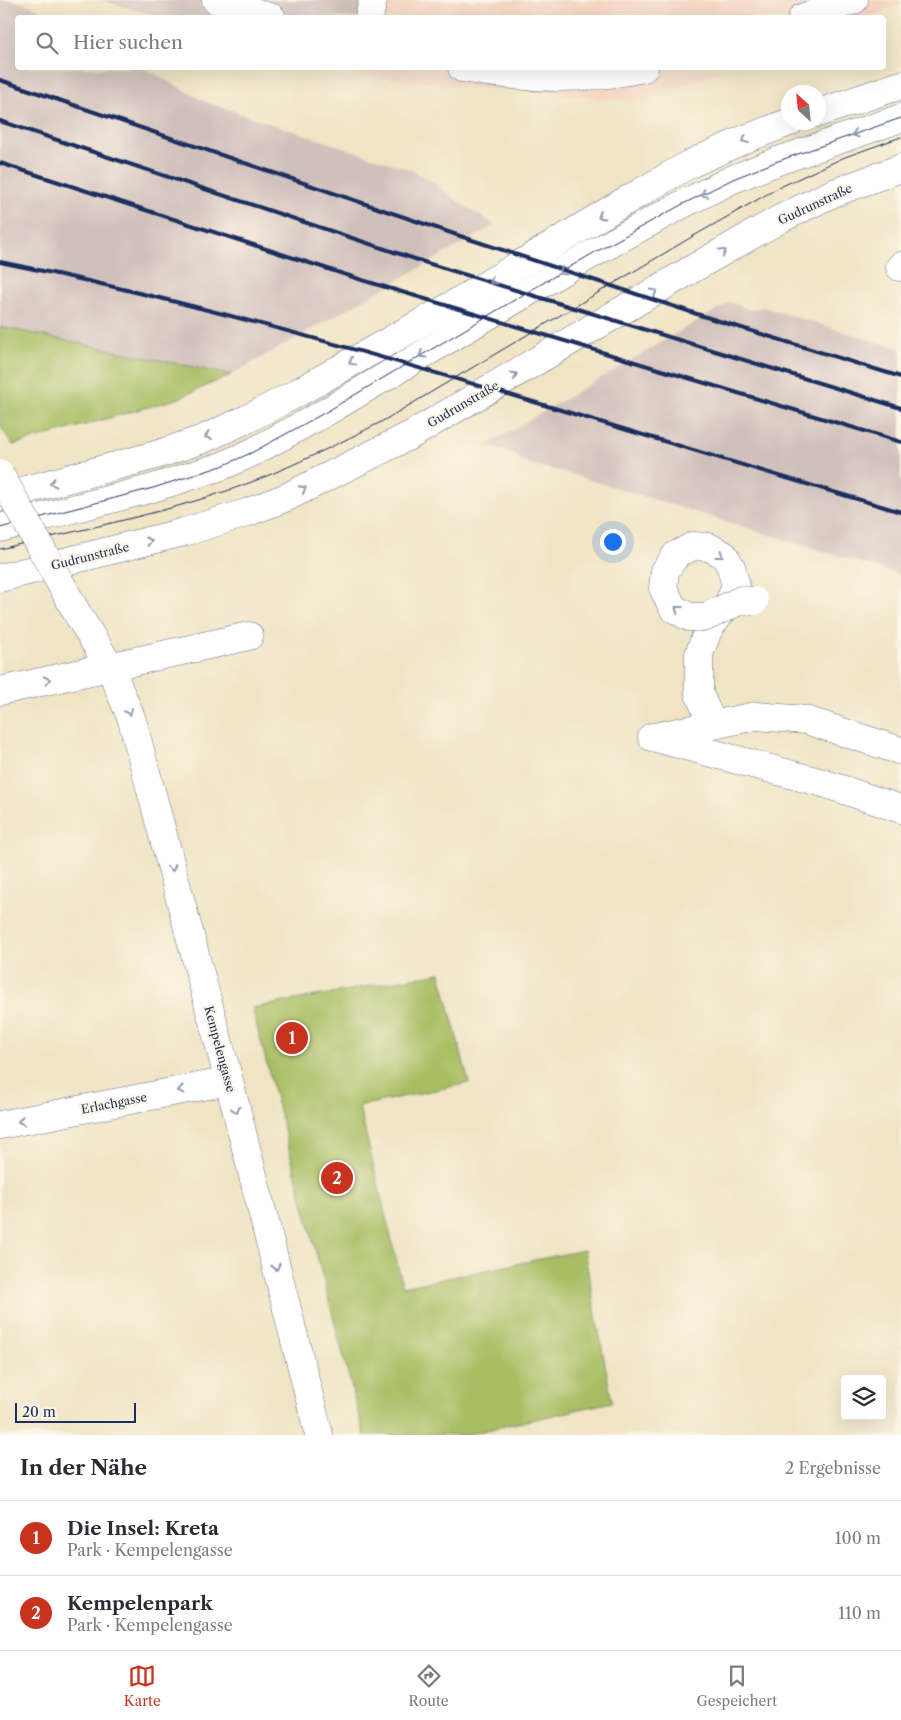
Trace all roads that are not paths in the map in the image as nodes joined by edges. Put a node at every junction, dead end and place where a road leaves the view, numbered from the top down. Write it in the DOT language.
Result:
graph roads {
  1 [pos="216,0"];
  2 [pos="373,0"];
  3 [pos="854,0"];
  4 [pos="263,15"];
  5 [pos="369,15"];
  6 [pos="811,15"];
  7 [pos="475,70"];
  8 [pos="631,70"];
  9 [pos="901,85"];
  10 [pos="826,109"];
  11 [pos="901,118"];
  12 [pos="781,125"];
  13 [pos="901,168"];
  14 [pos="0,474"];
  15 [pos="0,497"];
  16 [pos="0,528"];
  17 [pos="0,578"];
  18 [pos="754,601"];
  19 [pos="249,636"];
  20 [pos="110,666"];
  21 [pos="0,691"];
  22 [pos="712,725"];
  23 [pos="901,751"];
  24 [pos="901,809"];
  25 [pos="229,1081"];
  26 [pos="0,1125"];
  27 [pos="319,1435"];
  1 -- 4 [label="main road"];
  2 -- 5 [label="main road"];
  3 -- 6 [label="main road"];
  7 -- 8 [label="main road"];
  9 -- 10 [label="main road"];
  11 -- 16 [label="main road, one-way"];
  12 -- 15 [label="main road, one-way"];
  17 -- 13 [label="main road, Gudrunstraße, one-way"];
  14 -- 20 [label="main road, Kempelengasse, bridge"];
  18 -- 22 [label="main road, one-way, bridge"];
  19 -- 20 [label="main road"];
  21 -- 20 [label="main road, one-way"];
  20 -- 25 [label="main road, Kempelengasse, one-way"];
  22 -- 23 [label="main road"];
  22 -- 24 [label="main road"];
  25 -- 26 [label="main road, Erlachgasse, one-way"];
  25 -- 27 [label="main road, Kempelengasse, one-way"];
}
